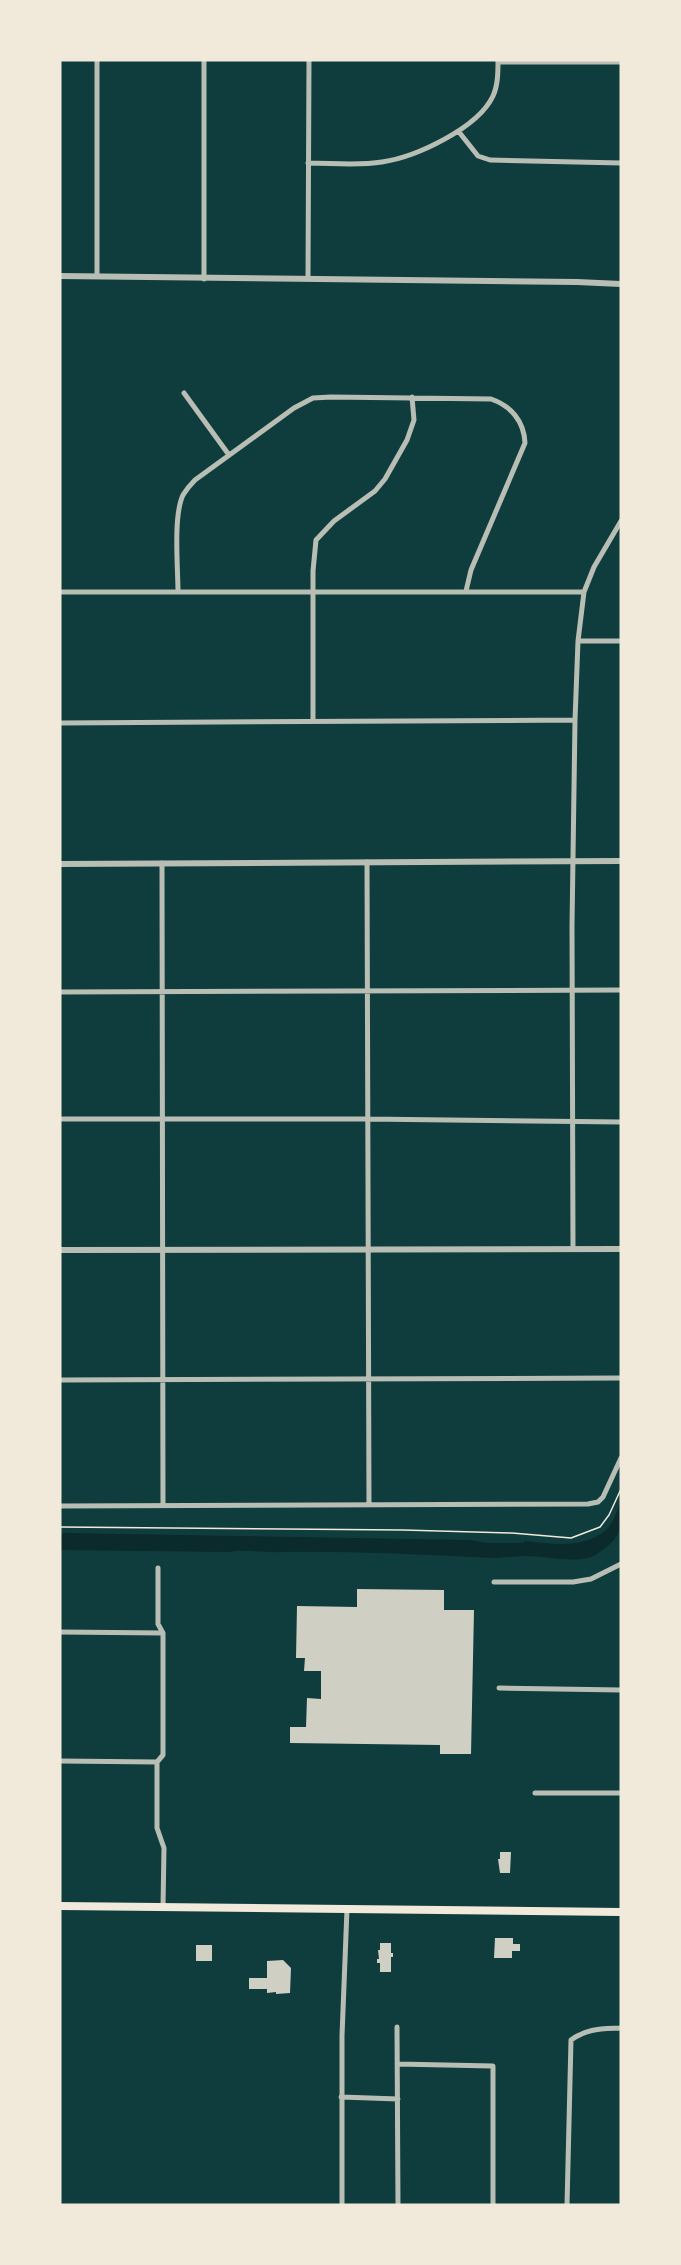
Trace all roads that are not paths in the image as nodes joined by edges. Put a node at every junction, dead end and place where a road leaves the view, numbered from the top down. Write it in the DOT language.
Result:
graph roads {
  1 [pos="97,60"];
  2 [pos="204,60"];
  3 [pos="309,60"];
  4 [pos="498,61"];
  5 [pos="621,62"];
  6 [pos="459,132"];
  7 [pos="308,163"];
  8 [pos="621,163"];
  9 [pos="60,276"];
  10 [pos="97,276"];
  11 [pos="204,279"];
  12 [pos="308,279"];
  13 [pos="621,284"];
  14 [pos="184,393"];
  15 [pos="412,398"];
  16 [pos="229,455"];
  17 [pos="621,521"];
  18 [pos="313,591"];
  19 [pos="466,591"];
  20 [pos="60,592"];
  21 [pos="178,592"];
  22 [pos="584,592"];
  23 [pos="578,641"];
  24 [pos="621,641"];
  25 [pos="313,720"];
  26 [pos="575,720"];
  27 [pos="60,723"];
  28 [pos="573,861"];
  29 [pos="621,861"];
  30 [pos="367,862"];
  31 [pos="162,863"];
  32 [pos="60,864"];
  33 [pos="162,990"];
  34 [pos="369,990"];
  35 [pos="572,990"];
  36 [pos="621,990"];
  37 [pos="60,992"];
  38 [pos="60,1119"];
  39 [pos="161,1119"];
  40 [pos="367,1119"];
  41 [pos="572,1122"];
  42 [pos="621,1122"];
  43 [pos="573,1249"];
  44 [pos="621,1249"];
  45 [pos="60,1250"];
  46 [pos="163,1250"];
  47 [pos="368,1250"];
  48 [pos="368,1378"];
  49 [pos="621,1378"];
  50 [pos="60,1380"];
  51 [pos="162,1380"];
  52 [pos="621,1458"];
  53 [pos="369,1504"];
  54 [pos="60,1506"];
  55 [pos="163,1506"];
  56 [pos="621,1564"];
  57 [pos="158,1568"];
  58 [pos="494,1582"];
  59 [pos="60,1632"];
  60 [pos="163,1633"];
  61 [pos="499,1688"];
  62 [pos="621,1690"];
  63 [pos="60,1761"];
  64 [pos="157,1762"];
  65 [pos="535,1793"];
  66 [pos="621,1793"];
  67 [pos="60,1906"];
  68 [pos="163,1907"];
  69 [pos="347,1909"];
  70 [pos="621,1912"];
  71 [pos="398,2027"];
  72 [pos="621,2028"];
  73 [pos="398,2064"];
  74 [pos="342,2097"];
  75 [pos="398,2099"];
  76 [pos="342,2205"];
  77 [pos="398,2205"];
  78 [pos="493,2205"];
  79 [pos="567,2205"];
  1 -- 10 [label="street"];
  2 -- 11 [label="street"];
  3 -- 7 [label="street"];
  4 -- 5 [label="street"];
  4 -- 6 [label="street"];
  6 -- 7 [label="street"];
  6 -- 8 [label="street"];
  7 -- 12 [label="street"];
  9 -- 10 [label="street"];
  10 -- 11 [label="street"];
  11 -- 12 [label="street"];
  12 -- 13 [label="street"];
  14 -- 16 [label="street"];
  15 -- 16 [label="street"];
  15 -- 18 [label="street"];
  15 -- 19 [label="street"];
  16 -- 21 [label="street"];
  17 -- 22 [label="street"];
  18 -- 19 [label="street"];
  18 -- 21 [label="street"];
  18 -- 25 [label="street"];
  19 -- 22 [label="street"];
  20 -- 21 [label="street"];
  22 -- 23 [label="street"];
  23 -- 24 [label="street"];
  23 -- 26 [label="street"];
  25 -- 26 [label="street"];
  25 -- 27 [label="street"];
  26 -- 28 [label="street"];
  28 -- 29 [label="street"];
  28 -- 30 [label="street"];
  28 -- 35 [label="street"];
  30 -- 31 [label="street"];
  30 -- 34 [label="street"];
  31 -- 32 [label="street"];
  31 -- 33 [label="street"];
  33 -- 34 [label="street"];
  33 -- 37 [label="street"];
  33 -- 39 [label="street"];
  34 -- 35 [label="street"];
  34 -- 40 [label="street"];
  35 -- 36 [label="street"];
  35 -- 41 [label="street"];
  38 -- 39 [label="street"];
  39 -- 40 [label="street"];
  39 -- 46 [label="street"];
  40 -- 41 [label="street"];
  40 -- 47 [label="street"];
  41 -- 42 [label="street"];
  41 -- 43 [label="street"];
  43 -- 44 [label="street"];
  43 -- 47 [label="street"];
  45 -- 46 [label="street"];
  46 -- 47 [label="street"];
  46 -- 51 [label="street"];
  47 -- 48 [label="street"];
  48 -- 49 [label="street"];
  48 -- 51 [label="street"];
  48 -- 53 [label="street"];
  50 -- 51 [label="street"];
  51 -- 55 [label="street"];
  52 -- 53 [label="street"];
  53 -- 55 [label="street"];
  54 -- 55 [label="street"];
  56 -- 58 [label="street"];
  57 -- 60 [label="street"];
  59 -- 60 [label="street"];
  60 -- 64 [label="street"];
  61 -- 62 [label="street"];
  63 -- 64 [label="street"];
  64 -- 68 [label="street"];
  65 -- 66 [label="street"];
  67 -- 68 [label="main road"];
  68 -- 69 [label="main road"];
  69 -- 70 [label="main road"];
  69 -- 74 [label="street"];
  71 -- 73 [label="street"];
  72 -- 79 [label="street"];
  73 -- 75 [label="street"];
  73 -- 78 [label="street"];
  74 -- 75 [label="street"];
  74 -- 76 [label="street"];
  75 -- 77 [label="street"];
}
